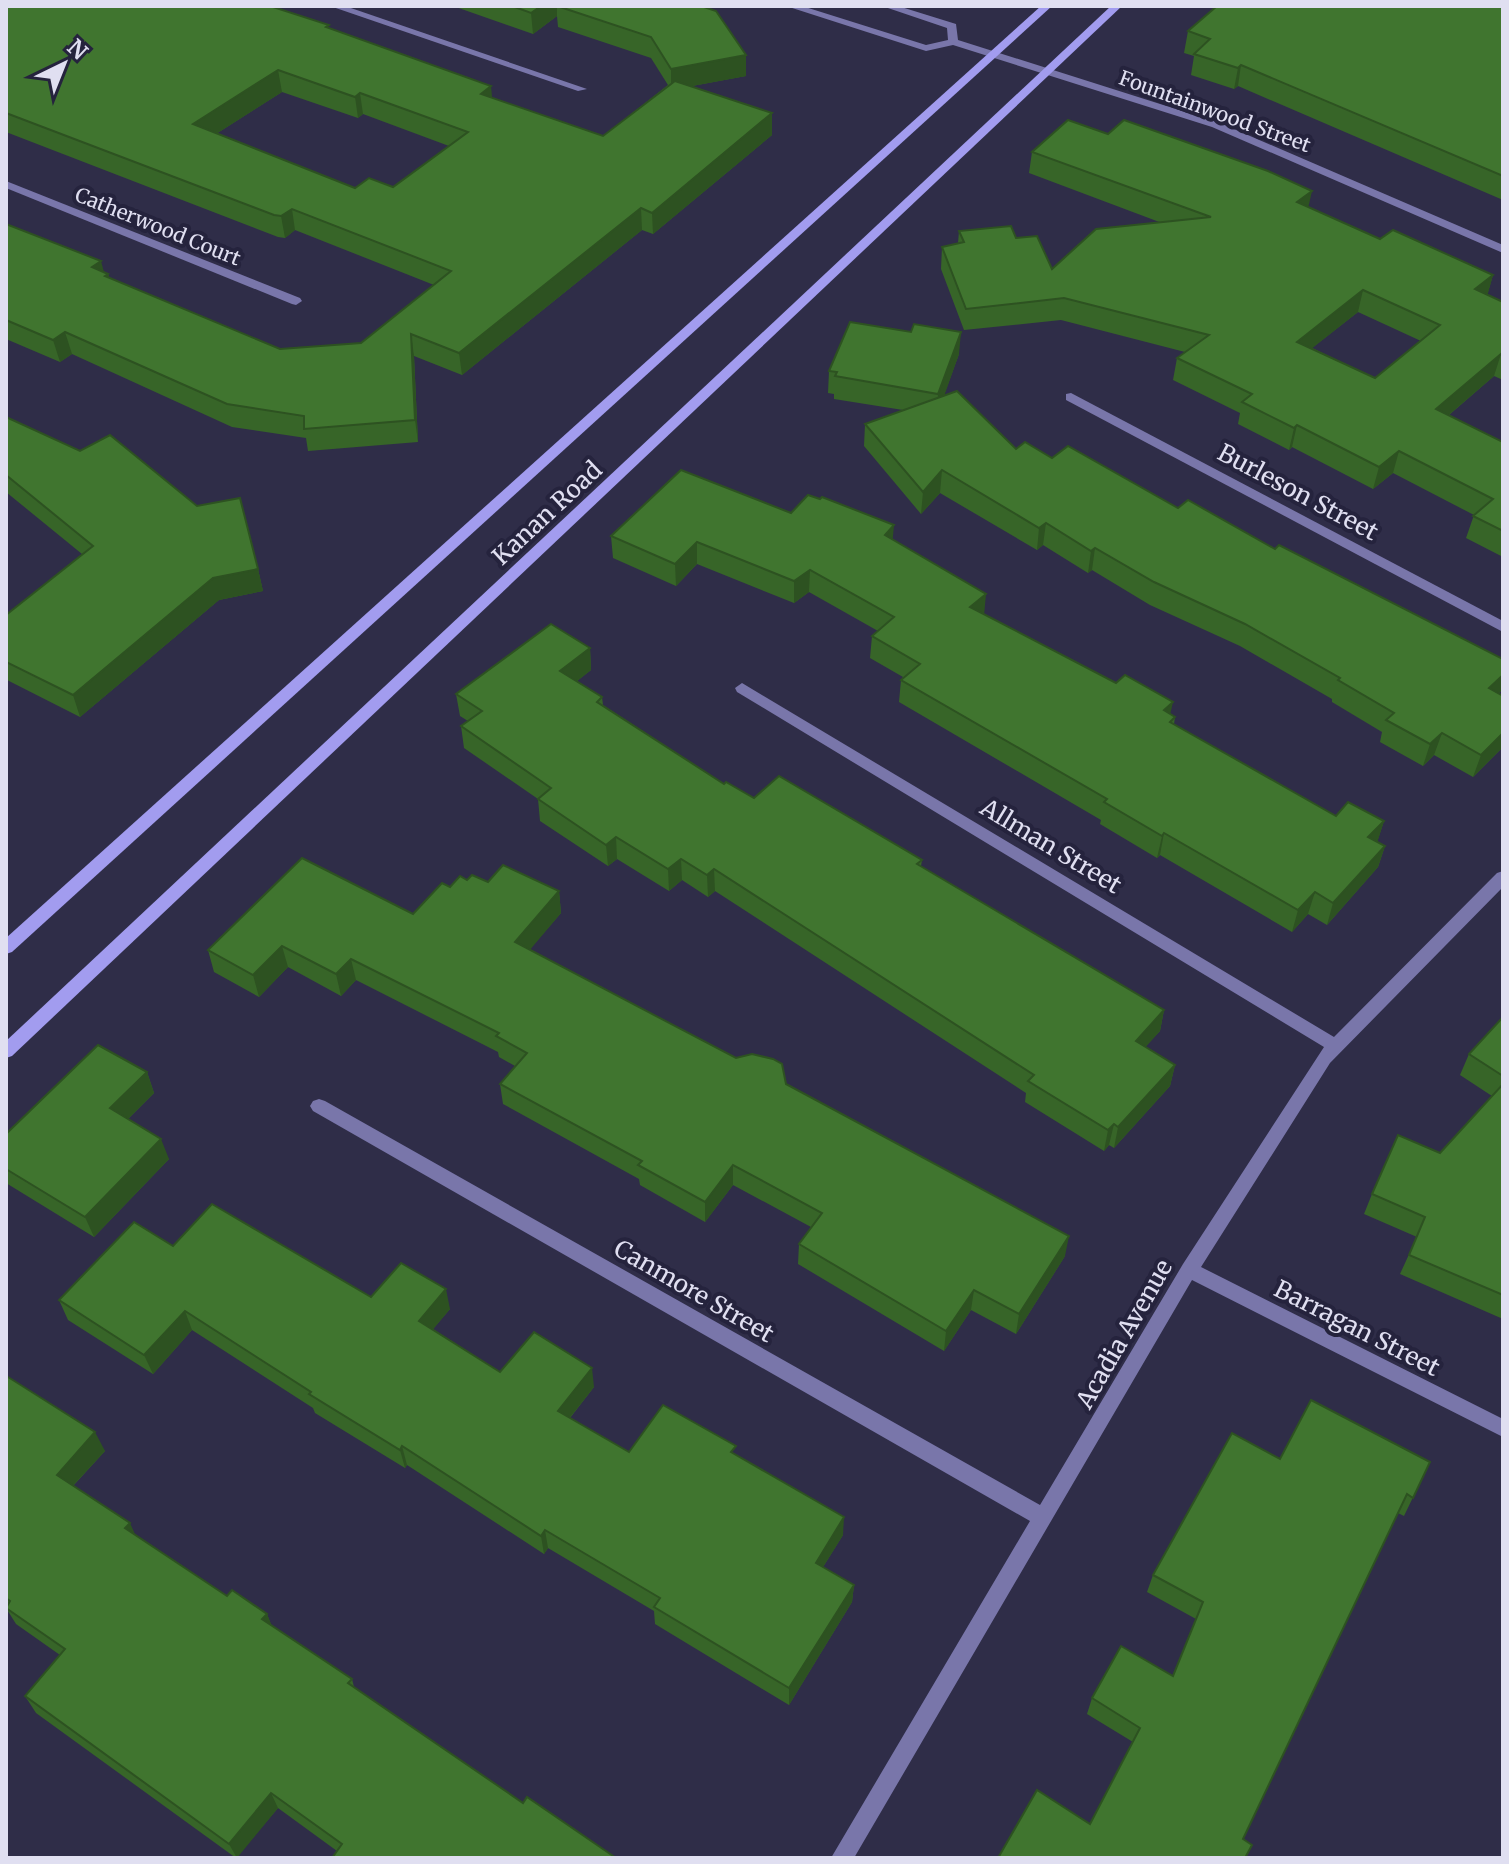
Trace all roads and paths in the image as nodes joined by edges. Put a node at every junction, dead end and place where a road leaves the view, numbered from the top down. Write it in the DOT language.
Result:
graph roads {
  1 [pos="335,6"];
  2 [pos="791,6"];
  3 [pos="887,6"];
  4 [pos="1047,6"];
  5 [pos="1117,6"];
  6 [pos="953,42"];
  7 [pos="995,54"];
  8 [pos="1047,71"];
  9 [pos="582,89"];
  10 [pos="6,184"];
  11 [pos="1503,249"];
  12 [pos="296,301"];
  13 [pos="1071,397"];
  14 [pos="1503,627"];
  15 [pos="742,688"];
  16 [pos="1503,877"];
  17 [pos="6,948"];
  18 [pos="1336,1046"];
  19 [pos="6,1051"];
  20 [pos="319,1106"];
  21 [pos="1189,1270"];
  22 [pos="1503,1428"];
  23 [pos="1044,1518"];
  24 [pos="842,1858"];
  1 -- 9 [label="street"];
  2 -- 6 [label="street, Fountainwood Street"];
  3 -- 6 [label="street, Fountainwood Street"];
  4 -- 7 [label="main road, Kanan Road"];
  5 -- 8 [label="main road, Kanan Road"];
  6 -- 7 [label="street, Fountainwood Street"];
  7 -- 8 [label="street, Fountainwood Street"];
  7 -- 17 [label="main road, Kanan Road"];
  8 -- 11 [label="street, Fountainwood Street"];
  8 -- 19 [label="main road, Kanan Road"];
  10 -- 12 [label="street, Catherwood Court"];
  13 -- 14 [label="street, Burleson Street"];
  15 -- 18 [label="street, Allman Street"];
  16 -- 18 [label="street, Acadia Avenue"];
  18 -- 21 [label="street, Acadia Avenue"];
  20 -- 23 [label="street, Canmore Street"];
  21 -- 22 [label="street, Barragan Street"];
  21 -- 23 [label="street, Acadia Avenue"];
  23 -- 24 [label="street, Acadia Avenue"];
}
